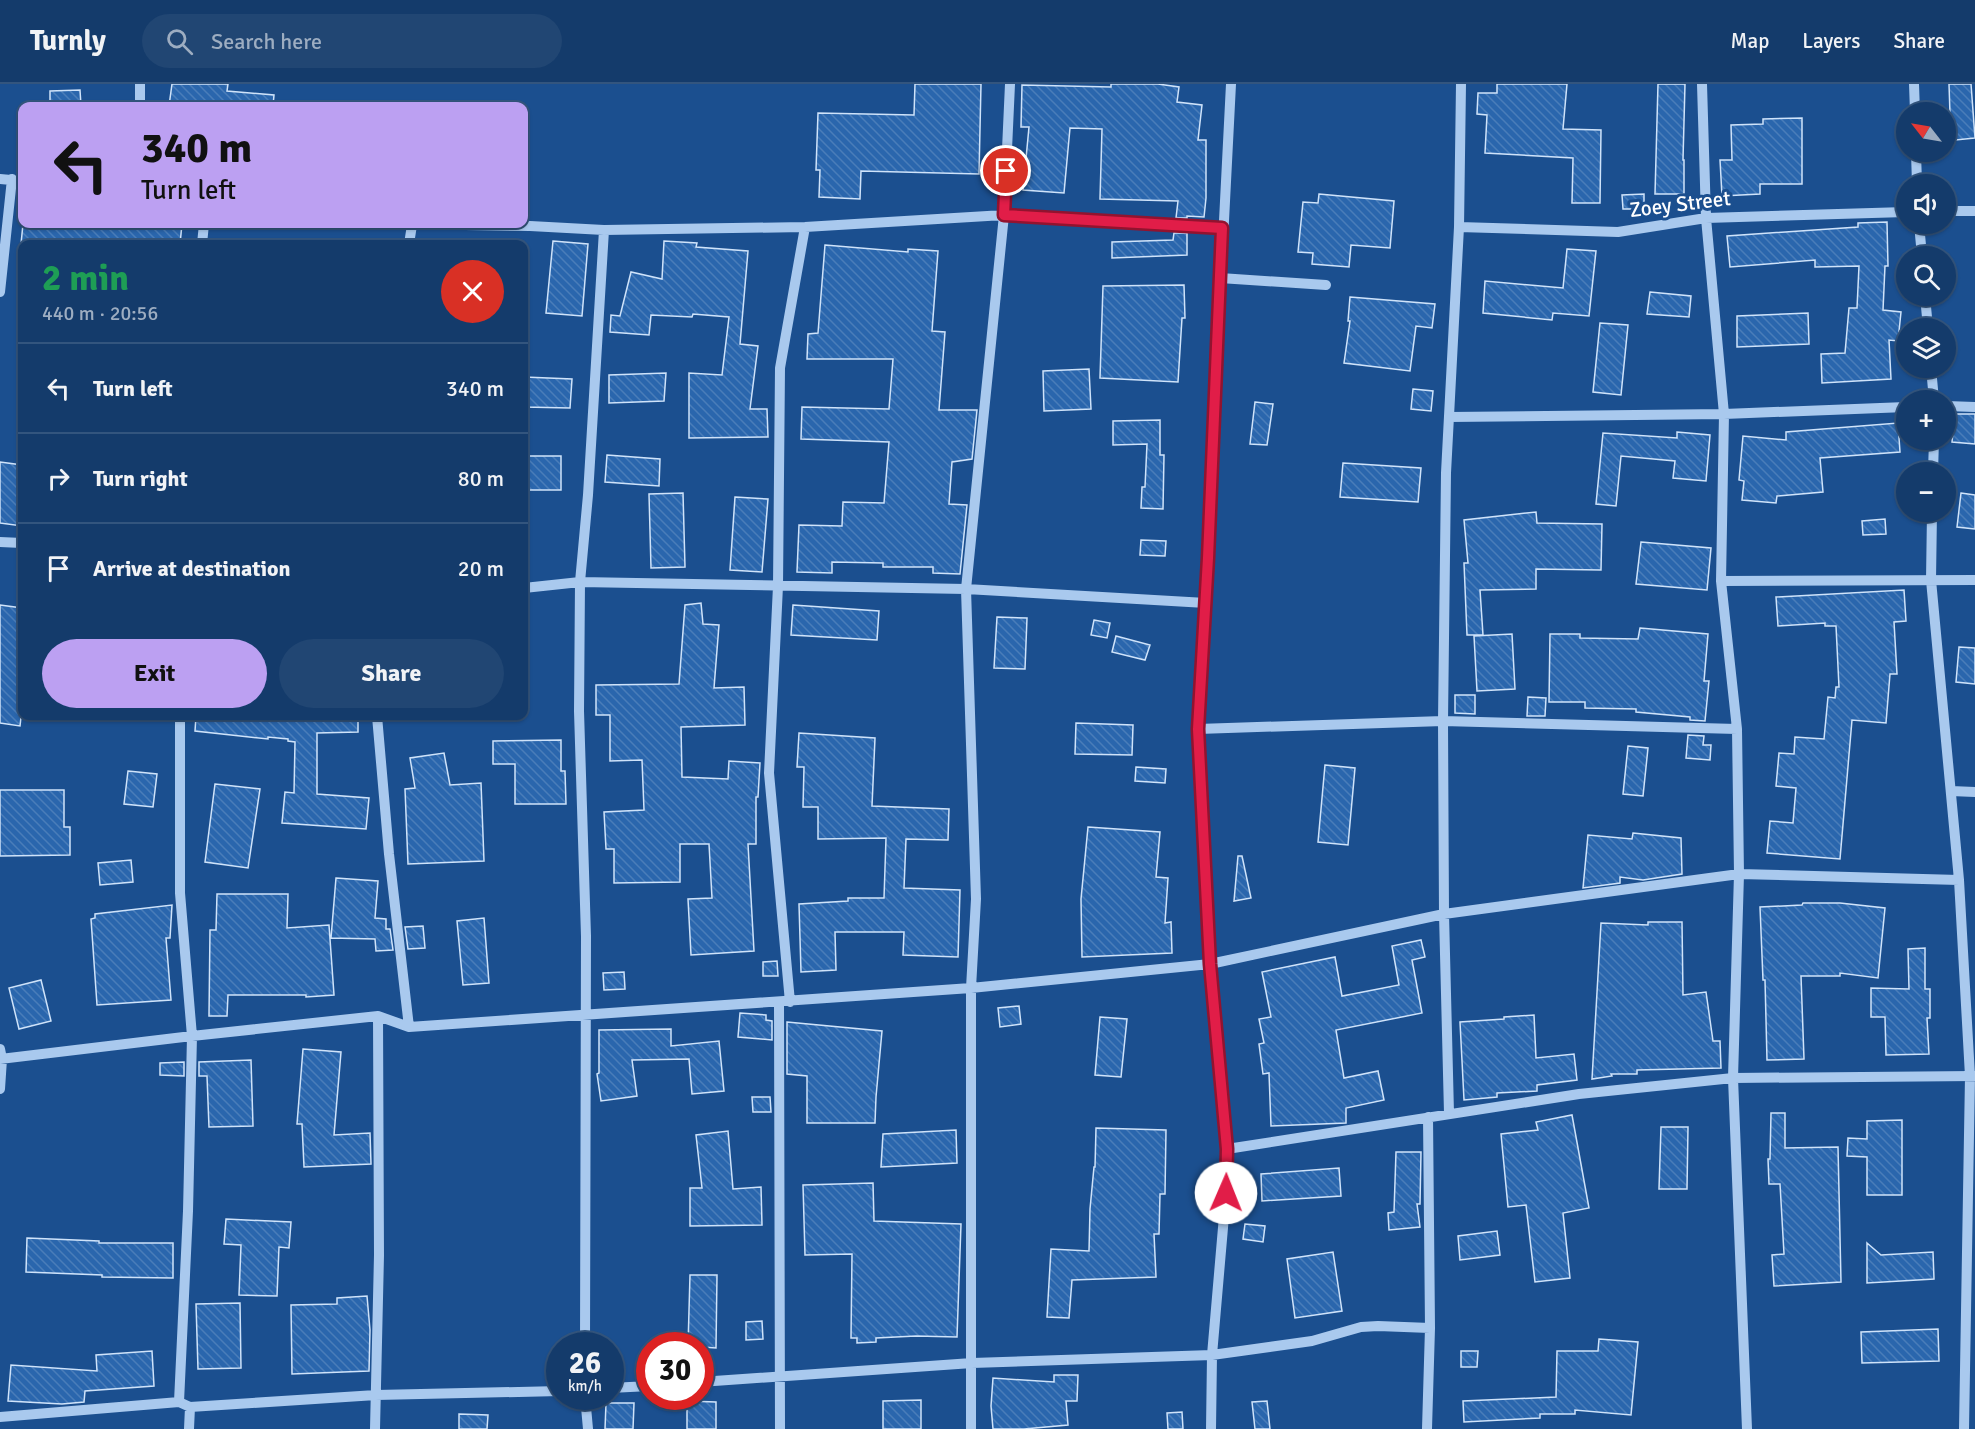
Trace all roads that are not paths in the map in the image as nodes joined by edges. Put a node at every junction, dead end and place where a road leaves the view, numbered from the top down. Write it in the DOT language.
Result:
graph roads {
  1 [pos="140,84"];
  2 [pos="1010,84"];
  3 [pos="1231,84"];
  4 [pos="1461,84"];
  5 [pos="1702,84"];
  6 [pos="1914,84"];
  7 [pos="140,102"];
  8 [pos="1915,102"];
  9 [pos="0,179"];
  10 [pos="17,180"];
  11 [pos="1956,211"];
  12 [pos="1896,212"];
  13 [pos="1975,212"];
  14 [pos="1004,215"];
  15 [pos="1706,218"];
  16 [pos="528,226"];
  17 [pos="805,227"];
  18 [pos="1459,227"];
  19 [pos="1222,228"];
  20 [pos="604,230"];
  21 [pos="1220,278"];
  22 [pos="1326,285"];
  23 [pos="0,292"];
  24 [pos="1956,406"];
  25 [pos="1896,407"];
  26 [pos="1975,407"];
  27 [pos="1724,414"];
  28 [pos="1449,417"];
  29 [pos="1932,522"];
  30 [pos="0,542"];
  31 [pos="18,543"];
  32 [pos="1931,580"];
  33 [pos="1975,580"];
  34 [pos="1721,581"];
  35 [pos="580,582"];
  36 [pos="778,586"];
  37 [pos="528,588"];
  38 [pos="966,589"];
  39 [pos="1206,603"];
  40 [pos="180,720"];
  41 [pos="377,720"];
  42 [pos="1443,721"];
  43 [pos="1198,729"];
  44 [pos="1737,729"];
  45 [pos="1951,791"];
  46 [pos="1975,792"];
  47 [pos="1739,874"];
  48 [pos="1959,880"];
  49 [pos="1444,914"];
  50 [pos="1210,964"];
  51 [pos="971,988"];
  52 [pos="790,1002"];
  53 [pos="779,1003"];
  54 [pos="585,1015"];
  55 [pos="378,1016"];
  56 [pos="409,1027"];
  57 [pos="192,1036"];
  58 [pos="0,1056"];
  59 [pos="1973,1076"];
  60 [pos="1733,1078"];
  61 [pos="0,1089"];
  62 [pos="1449,1113"];
  63 [pos="1428,1117"];
  64 [pos="1227,1149"];
  65 [pos="1430,1328"];
  66 [pos="585,1332"];
  67 [pos="1212,1355"];
  68 [pos="972,1363"];
  69 [pos="779,1376"];
  70 [pos="714,1381"];
  71 [pos="546,1391"];
  72 [pos="376,1395"];
  73 [pos="184,1404"];
  74 [pos="586,1410"];
  75 [pos="0,1417"];
  76 [pos="189,1429"];
  77 [pos="375,1429"];
  78 [pos="588,1429"];
  79 [pos="780,1429"];
  80 [pos="971,1429"];
  81 [pos="1211,1429"];
  82 [pos="1427,1429"];
  83 [pos="1747,1429"];
  84 [pos="1964,1429"];
  1 -- 7 [label="street"];
  2 -- 14 [label="street"];
  3 -- 19 [label="street"];
  4 -- 18 [label="street"];
  5 -- 15 [label="street"];
  6 -- 8 [label="street"];
  9 -- 10 [label="street"];
  10 -- 23 [label="street"];
  11 -- 13 [label="street"];
  12 -- 15 [label="street, Zoey Street"];
  14 -- 17 [label="street"];
  14 -- 19 [label="street"];
  14 -- 38 [label="street"];
  15 -- 18 [label="street, Zoey Street"];
  15 -- 27 [label="street"];
  16 -- 20 [label="street"];
  17 -- 20 [label="street"];
  17 -- 36 [label="street"];
  18 -- 28 [label="street"];
  19 -- 21 [label="street"];
  20 -- 35 [label="street"];
  21 -- 22 [label="street"];
  21 -- 39 [label="street"];
  24 -- 26 [label="street"];
  25 -- 27 [label="street"];
  27 -- 28 [label="street"];
  27 -- 34 [label="street"];
  28 -- 42 [label="street"];
  29 -- 32 [label="street"];
  30 -- 31 [label="street"];
  32 -- 33 [label="street"];
  32 -- 34 [label="street"];
  32 -- 45 [label="street"];
  34 -- 44 [label="street"];
  35 -- 36 [label="street"];
  35 -- 37 [label="street"];
  35 -- 54 [label="street"];
  36 -- 38 [label="street"];
  36 -- 52 [label="street"];
  38 -- 39 [label="street"];
  38 -- 51 [label="street"];
  39 -- 43 [label="street"];
  40 -- 57 [label="street"];
  41 -- 56 [label="street"];
  42 -- 43 [label="street"];
  42 -- 44 [label="street"];
  42 -- 49 [label="street"];
  43 -- 50 [label="street"];
  44 -- 47 [label="street"];
  45 -- 46 [label="street"];
  45 -- 48 [label="street"];
  47 -- 48 [label="street"];
  47 -- 49 [label="street"];
  47 -- 60 [label="street"];
  48 -- 59 [label="street"];
  49 -- 50 [label="street"];
  49 -- 62 [label="street"];
  50 -- 51 [label="street"];
  50 -- 64 [label="street"];
  51 -- 52 [label="street"];
  51 -- 68 [label="street"];
  52 -- 53 [label="street"];
  53 -- 54 [label="street"];
  53 -- 69 [label="street"];
  54 -- 56 [label="street"];
  54 -- 66 [label="street"];
  55 -- 56 [label="street"];
  55 -- 57 [label="street"];
  55 -- 72 [label="street"];
  57 -- 58 [label="street"];
  57 -- 73 [label="street"];
  58 -- 61 [label="street"];
  59 -- 60 [label="street"];
  59 -- 84 [label="street"];
  60 -- 62 [label="street"];
  60 -- 83 [label="street"];
  62 -- 63 [label="street"];
  63 -- 64 [label="street"];
  63 -- 65 [label="street"];
  64 -- 67 [label="street"];
  65 -- 67 [label="street"];
  65 -- 82 [label="street"];
  67 -- 68 [label="street"];
  67 -- 81 [label="street"];
  68 -- 69 [label="street"];
  68 -- 80 [label="street"];
  69 -- 70 [label="street"];
  69 -- 79 [label="street"];
  71 -- 72 [label="street"];
  72 -- 73 [label="street"];
  72 -- 77 [label="street"];
  73 -- 75 [label="street"];
  73 -- 76 [label="street"];
  74 -- 78 [label="street"];
}
